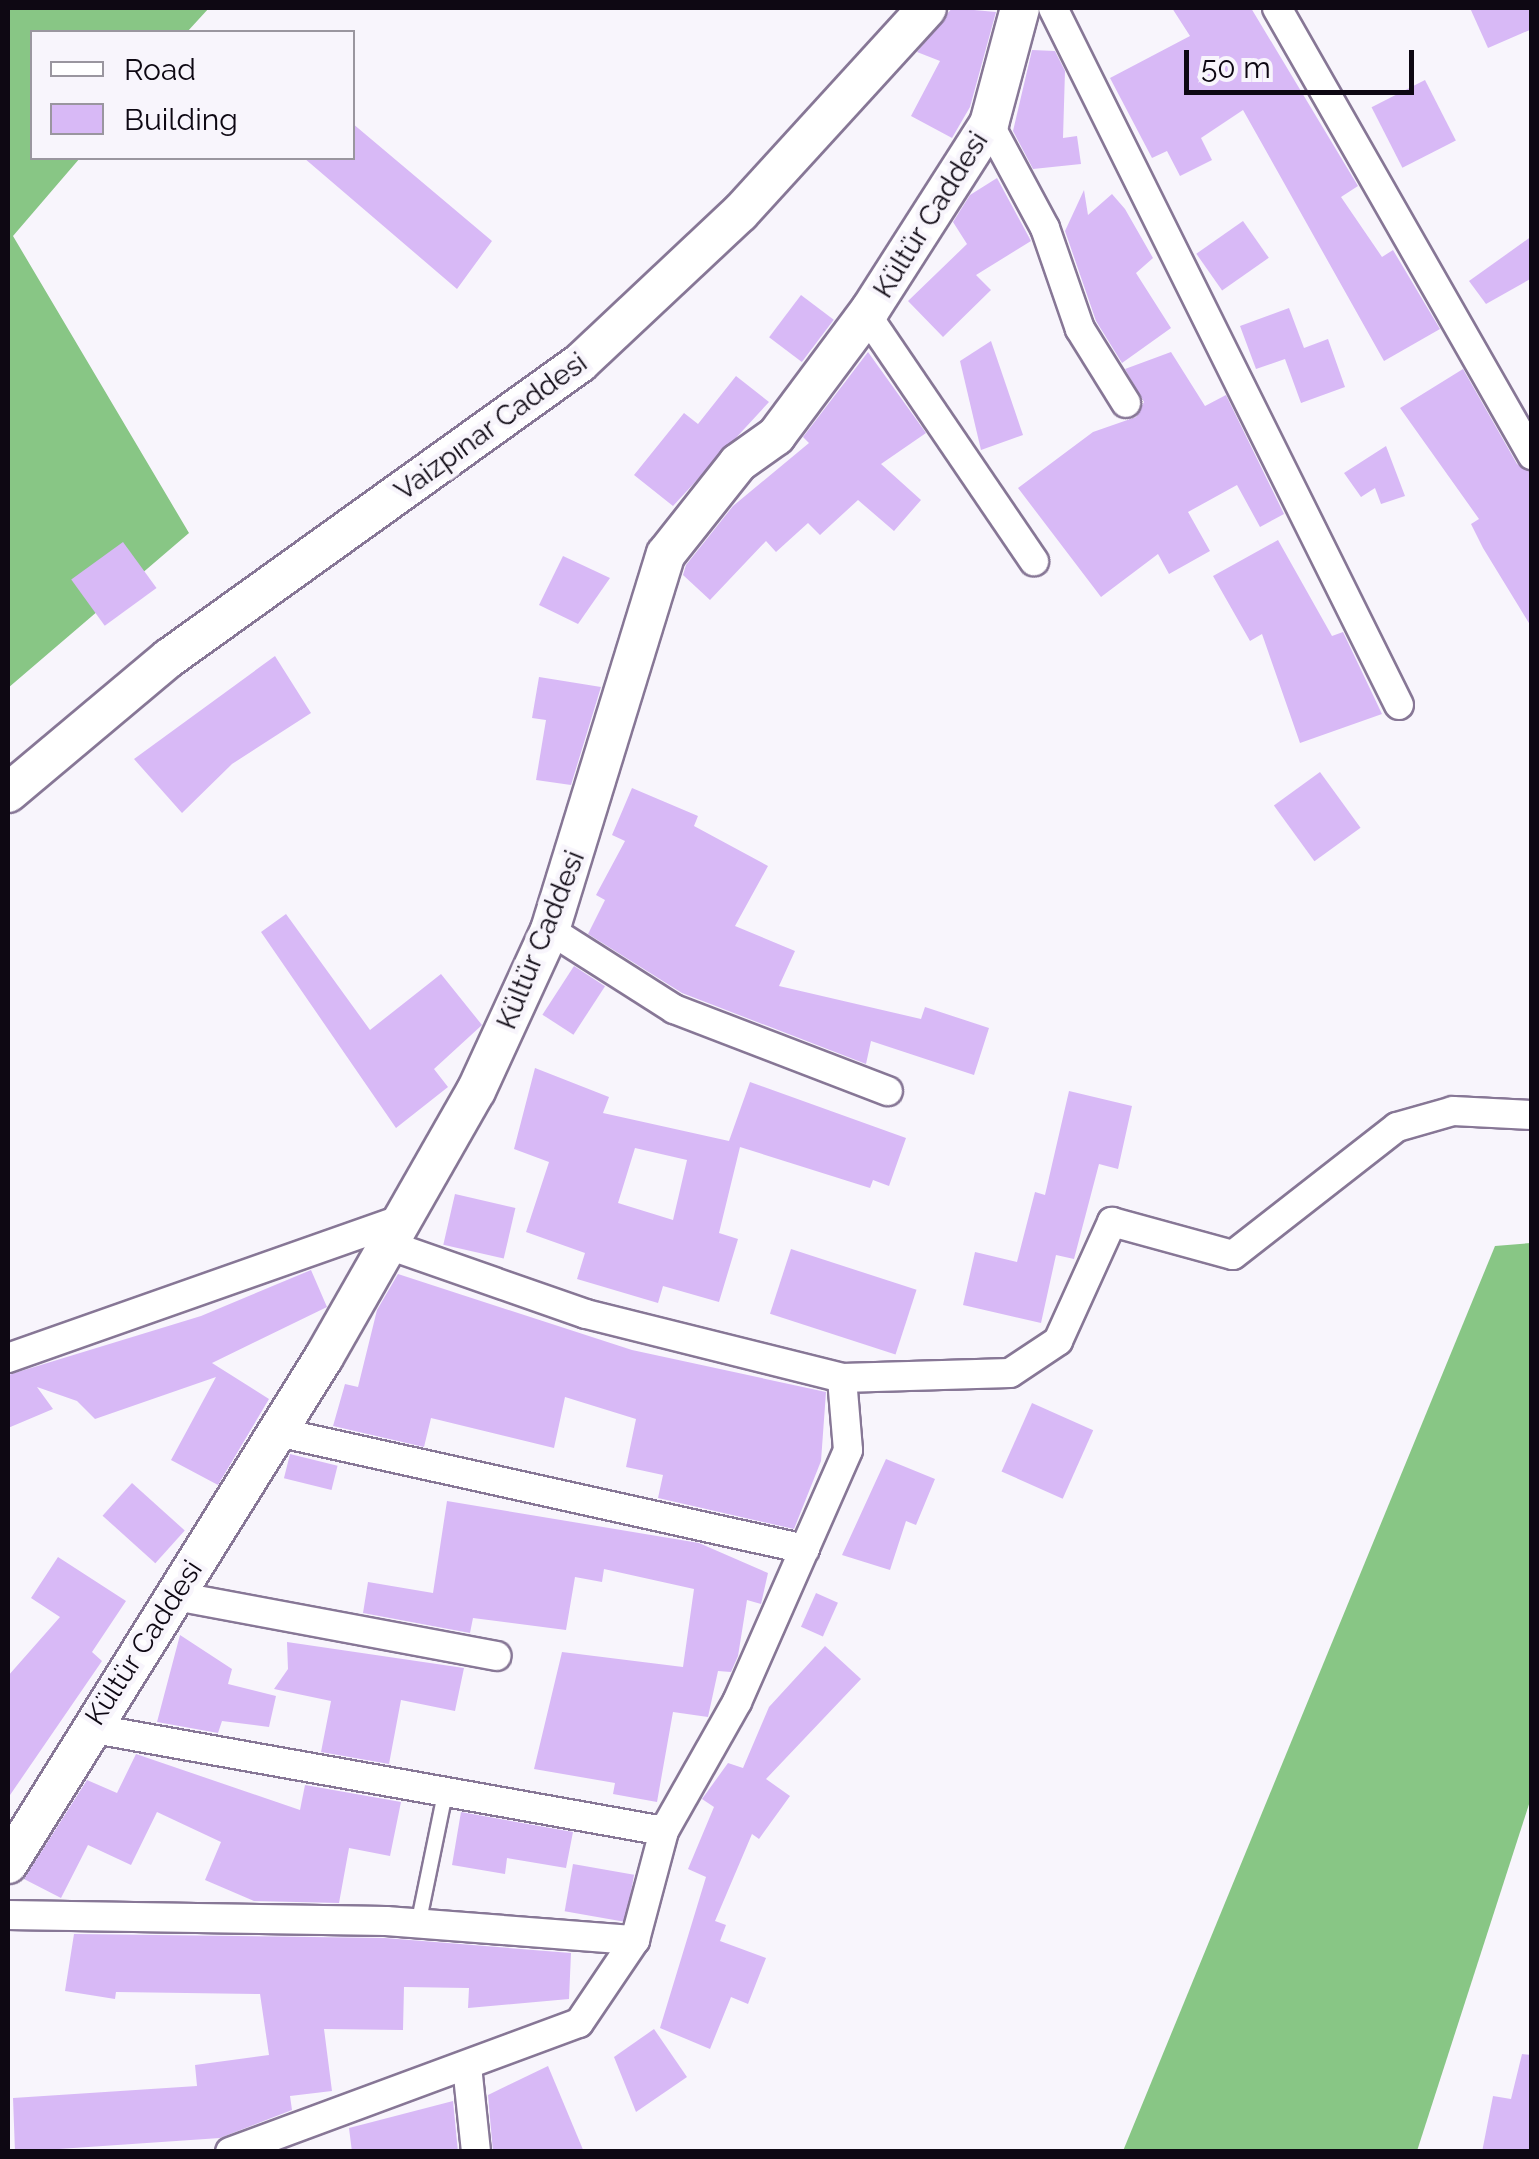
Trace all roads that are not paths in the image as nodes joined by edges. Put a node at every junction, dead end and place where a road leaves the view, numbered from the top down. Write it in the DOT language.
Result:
graph roads {
  1 [pos="927,8"];
  2 [pos="1020,8"];
  3 [pos="1053,8"];
  4 [pos="1277,8"];
  5 [pos="989,124"];
  6 [pos="866,314"];
  7 [pos="1126,403"];
  8 [pos="1532,456"];
  9 [pos="1034,561"];
  10 [pos="1399,705"];
  11 [pos="8,792"];
  12 [pos="550,930"];
  13 [pos="888,1091"];
  14 [pos="1532,1115"];
  15 [pos="393,1231"];
  16 [pos="8,1358"];
  17 [pos="842,1378"];
  18 [pos="273,1431"];
  19 [pos="805,1549"];
  20 [pos="176,1596"];
  21 [pos="496,1656"];
  22 [pos="89,1728"];
  23 [pos="444,1798"];
  24 [pos="664,1831"];
  25 [pos="8,1864"];
  26 [pos="8,1915"];
  27 [pos="418,1926"];
  28 [pos="635,1940"];
  29 [pos="467,2066"];
  30 [pos="230,2152"];
  31 [pos="476,2152"];
  1 -- 11 [label="street, Vaizpınar Caddesi"];
  2 -- 5 [label="street, Kültür Caddesi"];
  3 -- 10 [label="street"];
  4 -- 8 [label="street"];
  5 -- 6 [label="street, Kültür Caddesi"];
  5 -- 7 [label="street"];
  6 -- 9 [label="street"];
  6 -- 12 [label="street, Kültür Caddesi"];
  12 -- 13 [label="street"];
  12 -- 15 [label="street, Kültür Caddesi"];
  14 -- 17 [label="street"];
  15 -- 16 [label="street"];
  15 -- 17 [label="street"];
  15 -- 18 [label="street, Kültür Caddesi"];
  17 -- 19 [label="street"];
  18 -- 19 [label="street"];
  18 -- 20 [label="street, Kültür Caddesi"];
  19 -- 24 [label="street"];
  20 -- 21 [label="street"];
  20 -- 22 [label="street, Kültür Caddesi"];
  22 -- 23 [label="street"];
  22 -- 25 [label="street, Kültür Caddesi"];
  23 -- 24 [label="street"];
  23 -- 27 [label="lane"];
  24 -- 28 [label="street"];
  26 -- 27 [label="street"];
  27 -- 28 [label="street"];
  28 -- 29 [label="street"];
  29 -- 30 [label="street"];
  29 -- 31 [label="street"];
}
